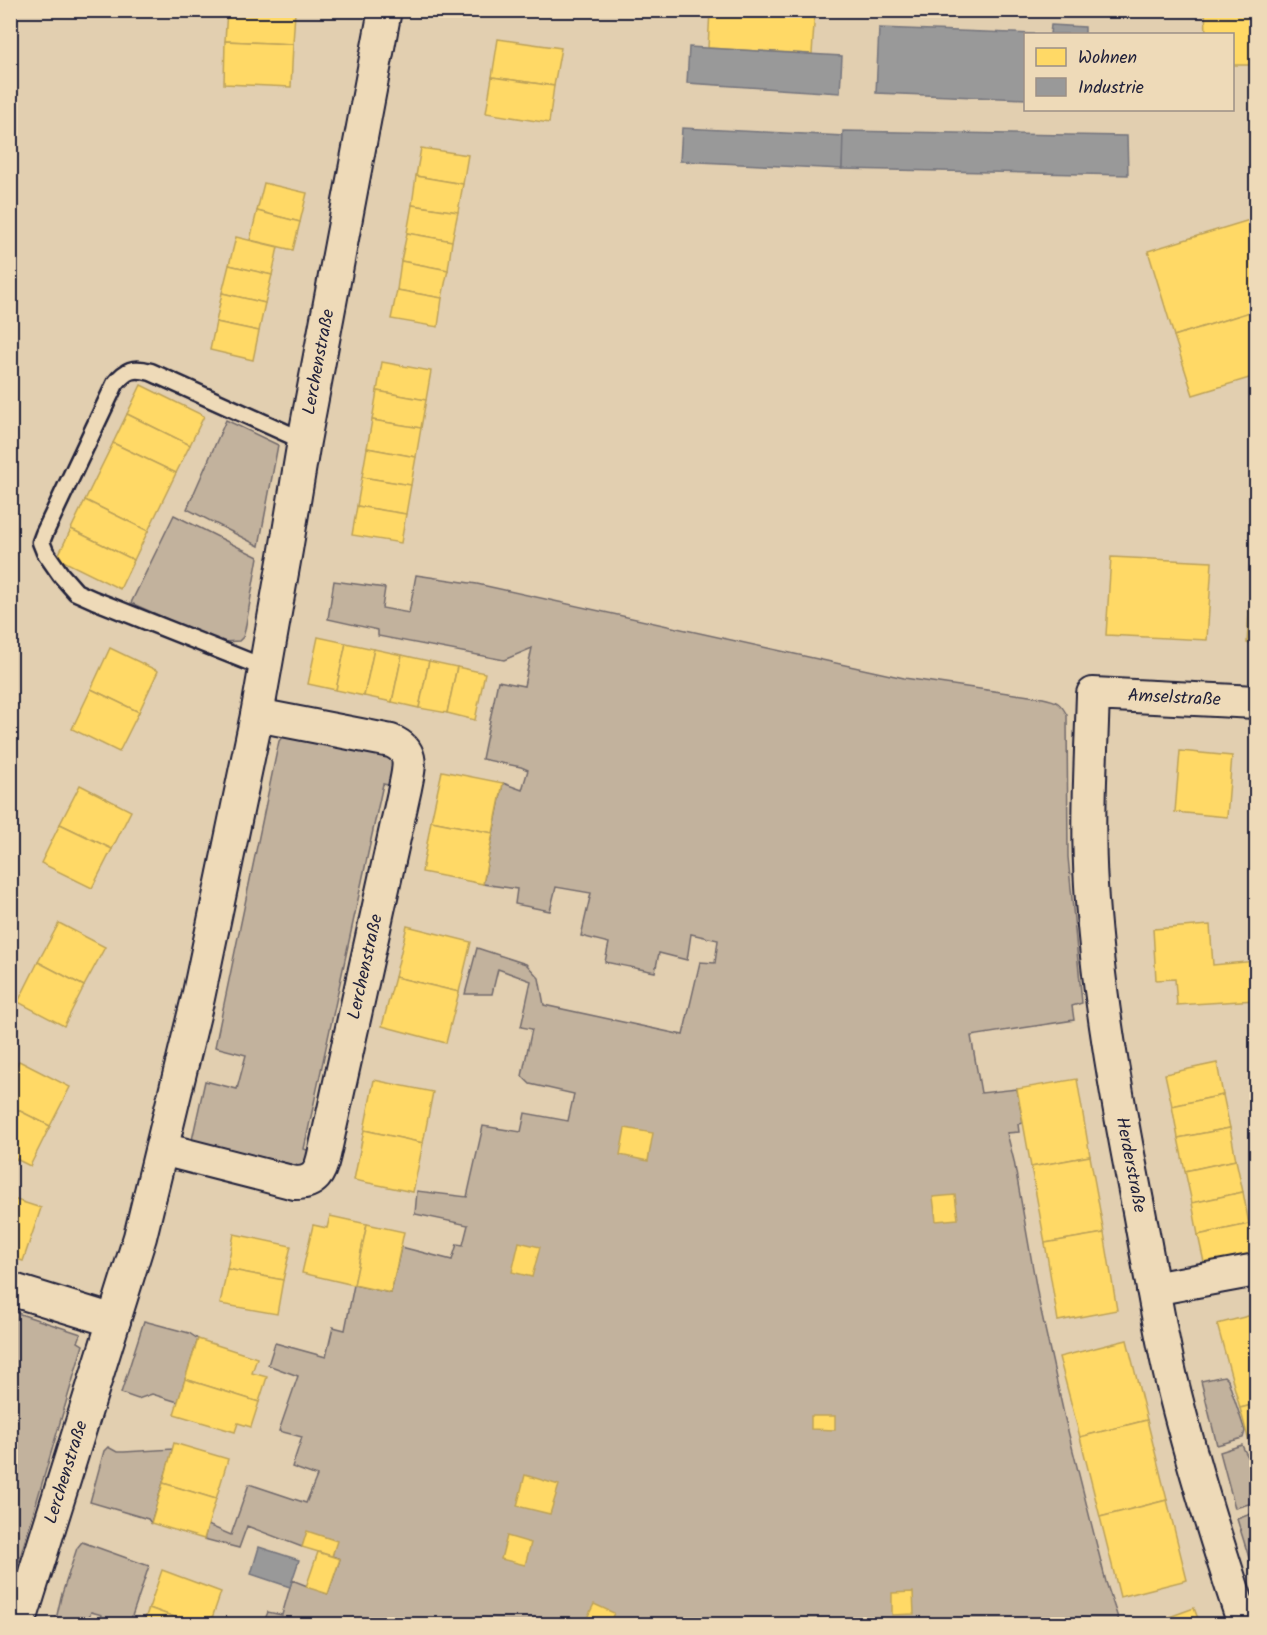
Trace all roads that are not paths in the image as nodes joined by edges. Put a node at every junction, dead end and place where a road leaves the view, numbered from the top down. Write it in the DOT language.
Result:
graph roads {
  1 [pos="385,10"];
  2 [pos="304,441"];
  3 [pos="265,668"];
  4 [pos="1093,694"];
  5 [pos="1257,702"];
  6 [pos="257,715"];
  7 [pos="162,1149"];
  8 [pos="1257,1270"];
  9 [pos="10,1288"];
  10 [pos="1153,1289"];
  11 [pos="114,1321"];
  12 [pos="19,1624"];
  13 [pos="1244,1624"];
  1 -- 2 [label="street, Lerchenstraße"];
  2 -- 3 [label="street, Lerchenstraße"];
  2 -- 3 [label="lane"];
  3 -- 6 [label="street, Lerchenstraße"];
  4 -- 5 [label="street, Amselstraße"];
  4 -- 10 [label="street, Herderstraße"];
  6 -- 7 [label="street, Lerchenstraße"];
  6 -- 7 [label="street, Lerchenstraße"];
  7 -- 11 [label="street, Lerchenstraße"];
  8 -- 10 [label="street"];
  9 -- 11 [label="street"];
  10 -- 13 [label="street, Herderstraße"];
  11 -- 12 [label="street, Lerchenstraße"];
}
